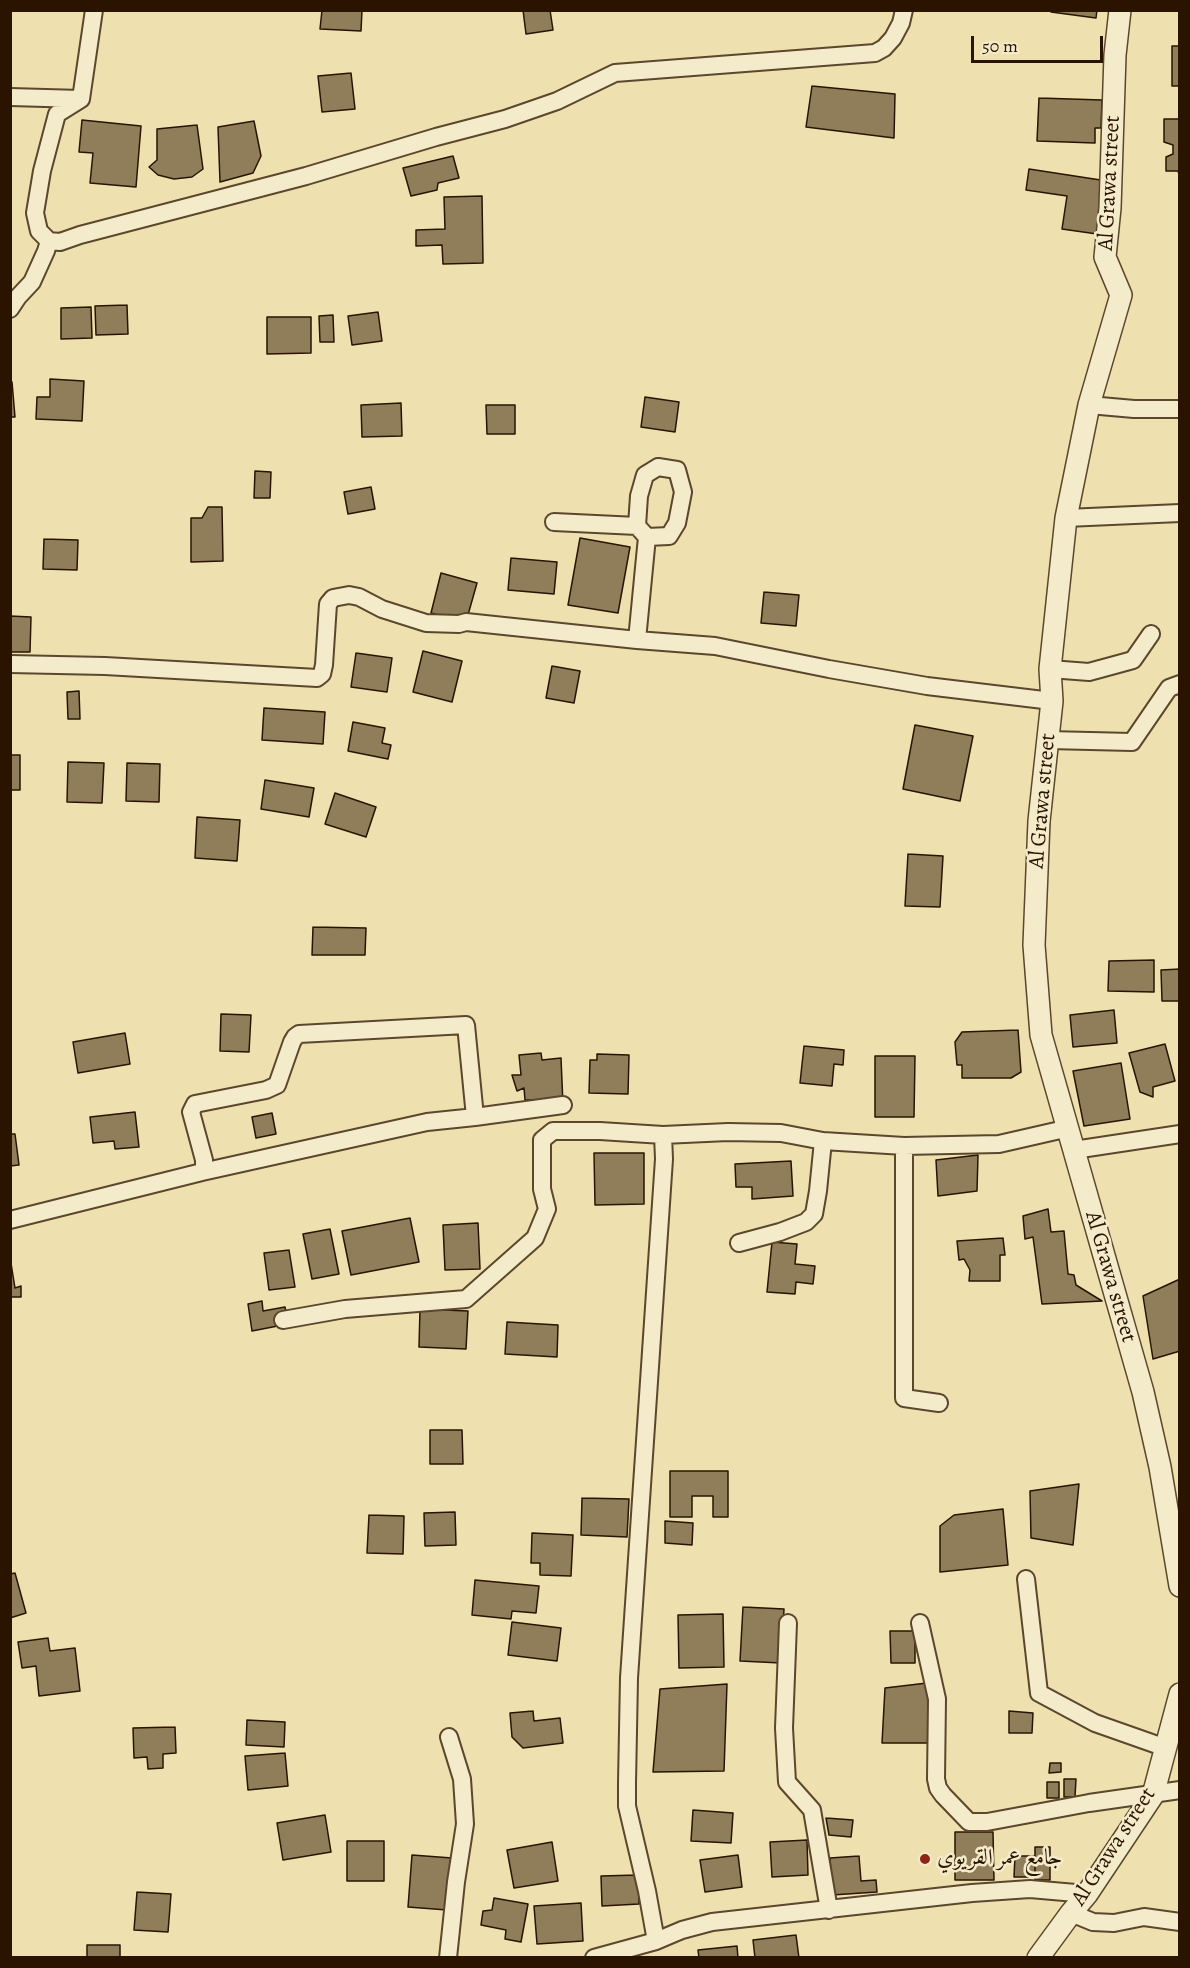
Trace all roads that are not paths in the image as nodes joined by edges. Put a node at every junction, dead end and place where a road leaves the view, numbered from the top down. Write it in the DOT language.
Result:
graph roads {
  1 [pos="94,10"];
  2 [pos="904,10"];
  3 [pos="1120,10"];
  4 [pos="10,97"];
  5 [pos="81,99"];
  6 [pos="49,241"];
  7 [pos="10,309"];
  8 [pos="1089,405"];
  9 [pos="1179,409"];
  10 [pos="1179,513"];
  11 [pos="1066,518"];
  12 [pos="554,522"];
  13 [pos="1151,634"];
  14 [pos="637,640"];
  15 [pos="10,664"];
  16 [pos="1050,669"];
  17 [pos="1179,684"];
  18 [pos="1052,701"];
  19 [pos="1048,740"];
  20 [pos="563,1105"];
  21 [pos="475,1118"];
  22 [pos="1069,1128"];
  23 [pos="1179,1134"];
  24 [pos="663,1135"];
  25 [pos="823,1141"];
  26 [pos="904,1146"];
  27 [pos="1074,1150"];
  28 [pos="201,1172"];
  29 [pos="10,1220"];
  30 [pos="739,1243"];
  31 [pos="284,1320"];
  32 [pos="939,1403"];
  33 [pos="1026,1579"];
  34 [pos="1179,1586"];
  35 [pos="788,1623"];
  36 [pos="920,1623"];
  37 [pos="1179,1694"];
  38 [pos="449,1737"];
  39 [pos="1166,1748"];
  40 [pos="1179,1791"];
  41 [pos="1154,1795"];
  42 [pos="1087,1894"];
  43 [pos="829,1910"];
  44 [pos="1071,1913"];
  45 [pos="1179,1922"];
  46 [pos="656,1941"];
  47 [pos="448,1958"];
  48 [pos="594,1958"];
  49 [pos="1038,1958"];
  1 -- 5 [label="street"];
  2 -- 6 [label="street"];
  3 -- 8 [label="street, Al Grawa street"];
  4 -- 5 [label="street"];
  5 -- 6 [label="street"];
  6 -- 7 [label="street"];
  8 -- 9 [label="street"];
  8 -- 11 [label="street, Al Grawa street"];
  10 -- 11 [label="street"];
  11 -- 16 [label="street, Al Grawa street"];
  12 -- 14 [label="street"];
  13 -- 16 [label="street"];
  14 -- 15 [label="street"];
  14 -- 18 [label="street"];
  16 -- 18 [label="street, Al Grawa street"];
  17 -- 19 [label="street"];
  18 -- 19 [label="street, Al Grawa street"];
  19 -- 22 [label="street, Al Grawa street"];
  20 -- 21 [label="street"];
  21 -- 28 [label="street"];
  21 -- 28 [label="street"];
  22 -- 26 [label="street"];
  22 -- 27 [label="street, Al Grawa street"];
  23 -- 27 [label="street"];
  24 -- 25 [label="street"];
  24 -- 31 [label="street"];
  24 -- 46 [label="street"];
  25 -- 26 [label="street"];
  25 -- 30 [label="street"];
  26 -- 32 [label="street"];
  27 -- 34 [label="street, Al Grawa street"];
  28 -- 29 [label="street"];
  33 -- 39 [label="street"];
  35 -- 43 [label="street"];
  36 -- 41 [label="street"];
  37 -- 39 [label="street, Al Grawa street"];
  38 -- 47 [label="street"];
  39 -- 41 [label="street, Al Grawa street"];
  40 -- 41 [label="street"];
  41 -- 42 [label="street, Al Grawa street"];
  42 -- 43 [label="street"];
  42 -- 44 [label="street, Al Grawa street"];
  43 -- 46 [label="street"];
  44 -- 45 [label="street"];
  44 -- 49 [label="street, Al Grawa street"];
  46 -- 48 [label="street"];
}
